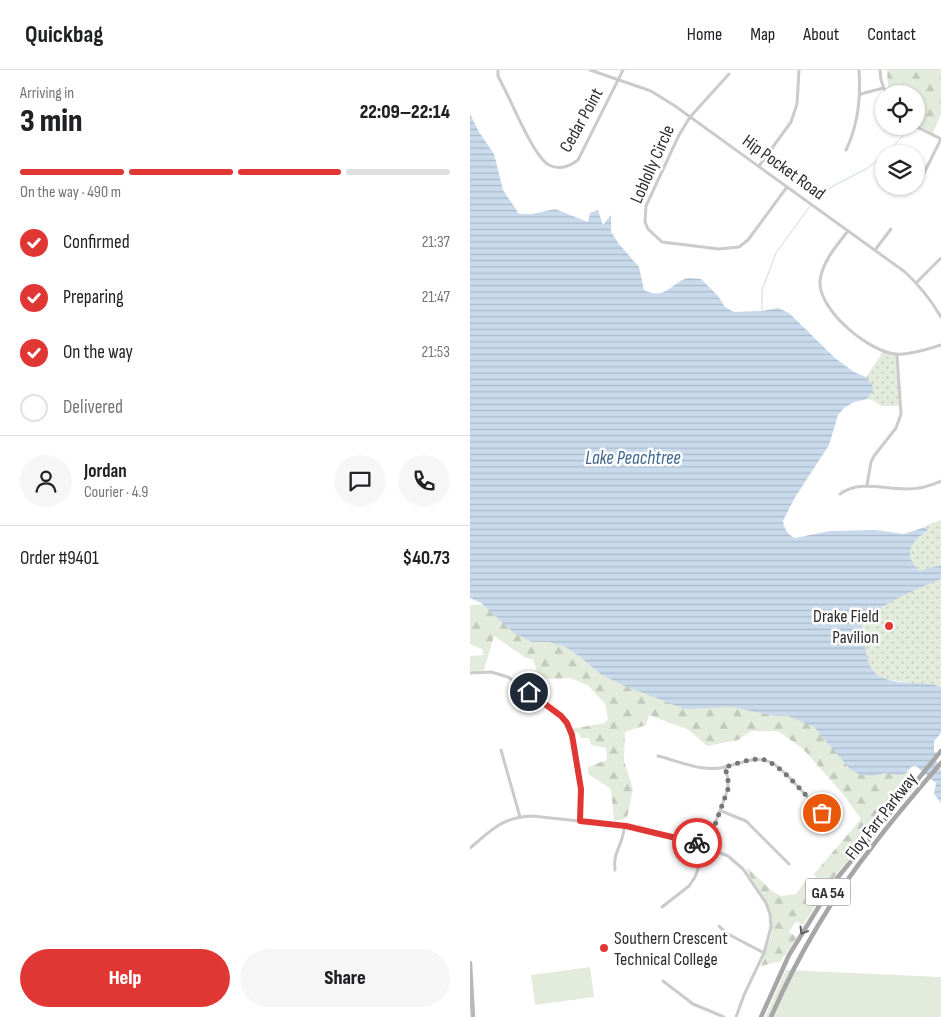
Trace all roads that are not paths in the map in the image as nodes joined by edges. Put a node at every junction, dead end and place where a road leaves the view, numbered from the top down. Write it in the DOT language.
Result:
graph roads {
  1 [pos="590,70"];
  2 [pos="623,70"];
  3 [pos="799,70"];
  4 [pos="859,70"];
  5 [pos="880,70"];
  6 [pos="498,71"];
  7 [pos="729,74"];
  8 [pos="620,79"];
  9 [pos="883,85"];
  10 [pos="875,90"];
  11 [pos="861,94"];
  12 [pos="690,116"];
  13 [pos="925,131"];
  14 [pos="941,138"];
  15 [pos="846,150"];
  16 [pos="759,166"];
  17 [pos="925,171"];
  18 [pos="787,187"];
  19 [pos="891,230"];
  20 [pos="848,231"];
  21 [pos="875,250"];
  22 [pos="941,258"];
  23 [pos="917,282"];
  24 [pos="941,317"];
  25 [pos="941,345"];
  26 [pos="897,354"];
  27 [pos="941,481"];
  28 [pos="867,486"];
  29 [pos="840,494"];
  30 [pos="470,673"];
  31 [pos="501,750"];
  32 [pos="941,752"];
  33 [pos="658,756"];
  34 [pos="941,763"];
  35 [pos="725,767"];
  36 [pos="721,811"];
  37 [pos="822,813"];
  38 [pos="520,817"];
  39 [pos="580,821"];
  40 [pos="624,826"];
  41 [pos="470,847"];
  42 [pos="707,847"];
  43 [pos="789,864"];
  44 [pos="615,870"];
  45 [pos="662,907"];
  46 [pos="719,926"];
  47 [pos="764,953"];
  48 [pos="470,963"];
  49 [pos="663,980"];
  50 [pos="473,1017"];
  51 [pos="724,1017"];
  52 [pos="736,1017"];
  53 [pos="761,1017"];
  54 [pos="771,1017"];
  1 -- 8 [label="street, Hip Pocket Road"];
  2 -- 8 [label="street"];
  3 -- 16 [label="street"];
  4 -- 11 [label="street"];
  5 -- 9 [label="street"];
  6 -- 8 [label="street, Cedar Point"];
  7 -- 12 [label="street"];
  8 -- 12 [label="street, Hip Pocket Road"];
  10 -- 11 [label="street"];
  11 -- 15 [label="street"];
  12 -- 16 [label="street, Hip Pocket Road"];
  12 -- 18 [label="street, Loblolly Circle"];
  13 -- 14 [label="street"];
  14 -- 17 [label="street"];
  16 -- 18 [label="street, Hip Pocket Road"];
  18 -- 20 [label="street, Hip Pocket Road"];
  19 -- 21 [label="street"];
  20 -- 21 [label="street, Hip Pocket Road"];
  20 -- 26 [label="street"];
  21 -- 23 [label="street, Hip Pocket Road"];
  22 -- 23 [label="street"];
  23 -- 24 [label="street, Hip Pocket Road"];
  25 -- 26 [label="street"];
  26 -- 28 [label="street"];
  27 -- 28 [label="street"];
  28 -- 29 [label="street"];
  30 -- 39 [label="street"];
  31 -- 38 [label="street"];
  32 -- 53 [label="main road, Floy Farr Parkway / GA 54, one-way"];
  33 -- 35 [label="street"];
  34 -- 54 [label="main road, Floy Farr Parkway / GA 54"];
  35 -- 36 [label="street"];
  35 -- 37 [label="street"];
  36 -- 42 [label="street"];
  36 -- 43 [label="street"];
  38 -- 39 [label="street"];
  38 -- 41 [label="street"];
  39 -- 40 [label="street"];
  40 -- 42 [label="street"];
  40 -- 44 [label="street"];
  42 -- 45 [label="street"];
  42 -- 47 [label="street"];
  46 -- 47 [label="street"];
  47 -- 52 [label="street"];
  48 -- 50 [label="main road"];
  49 -- 51 [label="street"];
}
